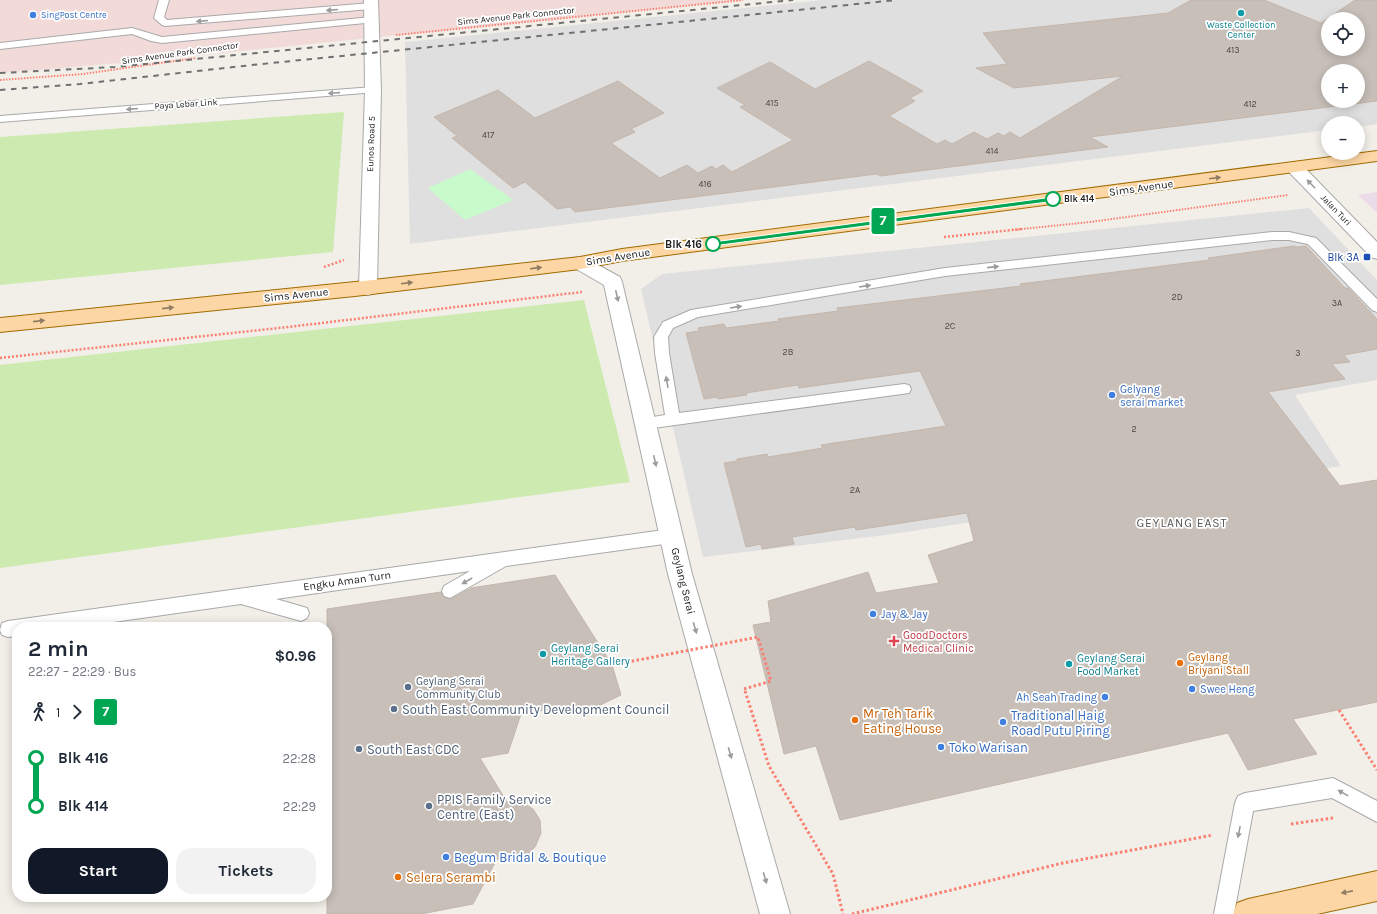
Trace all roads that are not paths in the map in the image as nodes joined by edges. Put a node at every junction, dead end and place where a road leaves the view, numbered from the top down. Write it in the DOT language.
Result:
graph roads {
  1 [pos="164,0"];
  2 [pos="371,9"];
  3 [pos="0,46"];
  4 [pos="372,90"];
  5 [pos="0,120"];
  6 [pos="1377,156"];
  7 [pos="1295,168"];
  8 [pos="1377,253"];
  9 [pos="580,263"];
  10 [pos="368,288"];
  11 [pos="1377,307"];
  12 [pos="0,325"];
  13 [pos="904,389"];
  14 [pos="673,420"];
  15 [pos="646,423"];
  16 [pos="671,536"];
  17 [pos="507,558"];
  18 [pos="450,591"];
  19 [pos="239,596"];
  20 [pos="301,613"];
  21 [pos="58,622"];
  22 [pos="1377,812"];
  23 [pos="1377,886"];
  24 [pos="775,914"];
  25 [pos="1224,914"];
  26 [pos="1248,914"];
  2 -- 1 [label="lane, one-way"];
  2 -- 3 [label="lane"];
  2 -- 4 [label="street, Eunos Road 5"];
  4 -- 5 [label="lane, Paya Lebar Link, one-way"];
  4 -- 10 [label="street, Eunos Road 5"];
  6 -- 7 [label="main road, Sims Avenue"];
  8 -- 7 [label="street, Jalan Turi, one-way"];
  9 -- 7 [label="main road, Sims Avenue, one-way"];
  10 -- 9 [label="main road, Sims Avenue, one-way"];
  9 -- 15 [label="street, Geylang Serai, one-way"];
  12 -- 10 [label="main road, Sims Avenue, one-way"];
  14 -- 11 [label="lane, one-way"];
  13 -- 14 [label="lane"];
  14 -- 15 [label="lane"];
  15 -- 16 [label="street, Geylang Serai, one-way"];
  16 -- 17 [label="lane, Engku Aman Turn"];
  16 -- 24 [label="street, Geylang Serai, one-way"];
  17 -- 18 [label="lane, one-way"];
  17 -- 19 [label="lane, Engku Aman Turn"];
  19 -- 20 [label="lane"];
  19 -- 21 [label="lane, Engku Aman Turn"];
  22 -- 25 [label="lane, one-way"];
  23 -- 26 [label="main road, one-way"];
}
